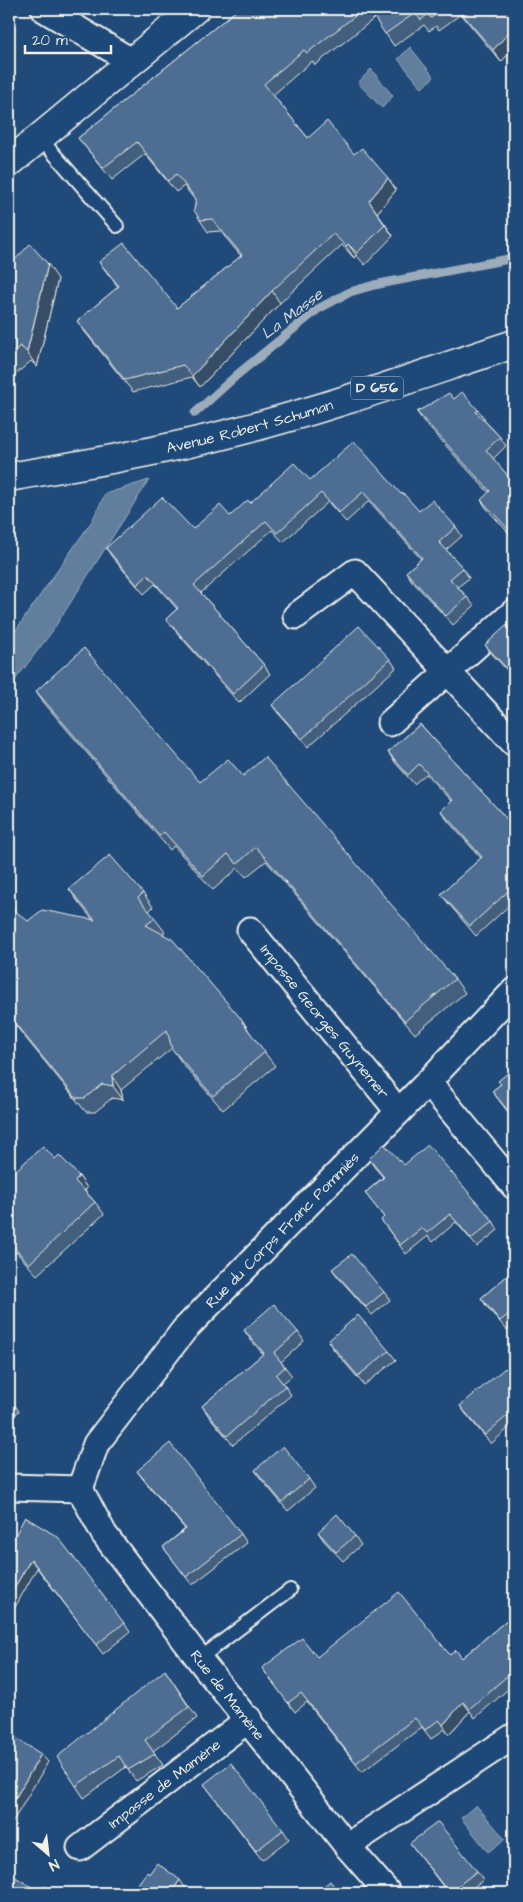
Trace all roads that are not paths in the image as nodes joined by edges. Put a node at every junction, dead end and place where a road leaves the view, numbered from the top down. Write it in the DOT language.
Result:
graph roads {
  1 [pos="44,9"];
  2 [pos="195,9"];
  3 [pos="132,61"];
  4 [pos="40,138"];
  5 [pos="9,163"];
  6 [pos="117,226"];
  7 [pos="514,344"];
  8 [pos="9,477"];
  9 [pos="514,612"];
  10 [pos="296,616"];
  11 [pos="447,671"];
  12 [pos="390,723"];
  13 [pos="514,743"];
  14 [pos="250,930"];
  15 [pos="514,991"];
  16 [pos="428,1082"];
  17 [pos="398,1111"];
  18 [pos="514,1186"];
  19 [pos="9,1488"];
  20 [pos="80,1489"];
  21 [pos="290,1590"];
  22 [pos="200,1659"];
  23 [pos="249,1719"];
  24 [pos="514,1736"];
  25 [pos="346,1846"];
  26 [pos="80,1848"];
  27 [pos="388,1893"];
  1 -- 3 [label="street"];
  2 -- 3 [label="main road"];
  3 -- 4 [label="main road"];
  4 -- 5 [label="main road"];
  4 -- 6 [label="lane"];
  7 -- 8 [label="main road, Avenue Robert Schuman / D 656"];
  9 -- 11 [label="street"];
  10 -- 11 [label="street"];
  11 -- 12 [label="street"];
  11 -- 13 [label="street"];
  14 -- 17 [label="street, Impasse Georges Guynemer"];
  15 -- 16 [label="street, Rue du Corps Franc Pommiès"];
  16 -- 17 [label="street, Rue du Corps Franc Pommiès"];
  16 -- 18 [label="street"];
  17 -- 20 [label="street, Rue du Corps Franc Pommiès"];
  19 -- 20 [label="street"];
  20 -- 22 [label="street, Rue de Mamène"];
  21 -- 22 [label="lane"];
  22 -- 23 [label="street, Rue de Mamène"];
  23 -- 25 [label="street, Rue de Mamène"];
  23 -- 26 [label="street, Impasse de Mamène"];
  24 -- 25 [label="street"];
  25 -- 27 [label="street, Rue de Mamène"];
}
